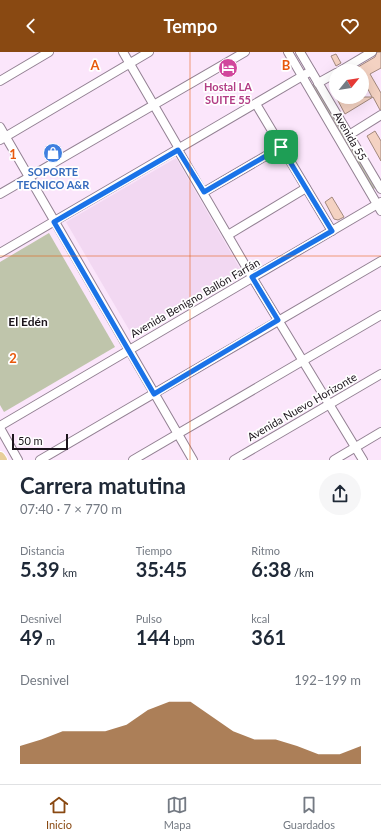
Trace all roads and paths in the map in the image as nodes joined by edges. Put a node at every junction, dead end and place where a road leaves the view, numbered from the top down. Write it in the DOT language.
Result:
graph roads {
  1 [pos="49,52"];
  2 [pos="123,52"];
  3 [pos="149,52"];
  4 [pos="245,52"];
  5 [pos="288,52"];
  6 [pos="300,52"];
  7 [pos="372,52"];
  8 [pos="129,63"];
  9 [pos="352,64"];
  10 [pos="311,71"];
  11 [pos="302,77"];
  12 [pos="329,77"];
  13 [pos="0,81"];
  14 [pos="318,83"];
  15 [pos="256,104"];
  16 [pos="154,105"];
  17 [pos="381,116"];
  18 [pos="0,128"];
  19 [pos="349,135"];
  20 [pos="3,138"];
  21 [pos="281,147"];
  22 [pos="178,150"];
  23 [pos="29,178"];
  24 [pos="306,188"];
  25 [pos="381,189"];
  26 [pos="204,192"];
  27 [pos="0,194"];
  28 [pos="380,206"];
  29 [pos="54,222"];
  30 [pos="332,231"];
  31 [pos="228,234"];
  32 [pos="0,253"];
  33 [pos="381,261"];
  34 [pos="252,277"];
  35 [pos="381,315"];
  36 [pos="278,320"];
  37 [pos="128,350"];
  38 [pos="302,361"];
  39 [pos="381,374"];
  40 [pos="154,394"];
  41 [pos="329,404"];
  42 [pos="0,427"];
  43 [pos="381,432"];
  44 [pos="178,434"];
  45 [pos="355,447"];
  46 [pos="0,457"];
  47 [pos="2,460"];
  48 [pos="18,460"];
  49 [pos="40,460"];
  50 [pos="133,460"];
  51 [pos="192,460"];
  52 [pos="234,460"];
  53 [pos="334,460"];
  54 [pos="363,460"];
  1 -- 13 [label="street"];
  2 -- 8 [label="street"];
  3 -- 8 [label="street"];
  4 -- 16 [label="street"];
  5 -- 11 [label="street, Avenida 55"];
  6 -- 10 [label="street, Avenida 55"];
  7 -- 9 [label="street"];
  8 -- 16 [label="street"];
  8 -- 20 [label="street"];
  10 -- 11 [label="street"];
  10 -- 14 [label="street, Avenida 55"];
  11 -- 15 [label="street"];
  11 -- 28 [label="street, Avenida 55"];
  12 -- 14 [label="street"];
  14 -- 19 [label="street, Avenida 55"];
  15 -- 21 [label="street"];
  15 -- 22 [label="street"];
  16 -- 22 [label="street"];
  16 -- 23 [label="street"];
  17 -- 19 [label="street"];
  18 -- 20 [label="street"];
  19 -- 25 [label="street, Avenida 55"];
  20 -- 23 [label="street"];
  21 -- 24 [label="street"];
  21 -- 26 [label="street"];
  22 -- 26 [label="street"];
  22 -- 29 [label="street"];
  23 -- 27 [label="street"];
  23 -- 29 [label="street"];
  24 -- 30 [label="street"];
  24 -- 31 [label="street"];
  26 -- 31 [label="street"];
  28 -- 30 [label="street, Avenida Benigno Ballón Farfán"];
  29 -- 32 [label="street"];
  29 -- 37 [label="street"];
  30 -- 34 [label="street, Avenida Benigno Ballón Farfán"];
  31 -- 34 [label="street"];
  33 -- 36 [label="street"];
  34 -- 36 [label="street"];
  34 -- 37 [label="street, Avenida Benigno Ballón Farfán"];
  35 -- 38 [label="street"];
  36 -- 38 [label="street"];
  36 -- 40 [label="street"];
  37 -- 40 [label="street"];
  37 -- 42 [label="street, Avenida Benigno Ballón Farfán"];
  38 -- 41 [label="street"];
  38 -- 44 [label="street"];
  39 -- 41 [label="street, Avenida Nuevo Horizonte"];
  40 -- 44 [label="street"];
  40 -- 49 [label="street"];
  41 -- 45 [label="street"];
  41 -- 52 [label="street, Avenida Nuevo Horizonte"];
  42 -- 48 [label="street"];
  43 -- 45 [label="street"];
  44 -- 50 [label="street"];
  44 -- 51 [label="street"];
  45 -- 53 [label="street"];
  45 -- 54 [label="street"];
  46 -- 47 [label="main road"];
}
